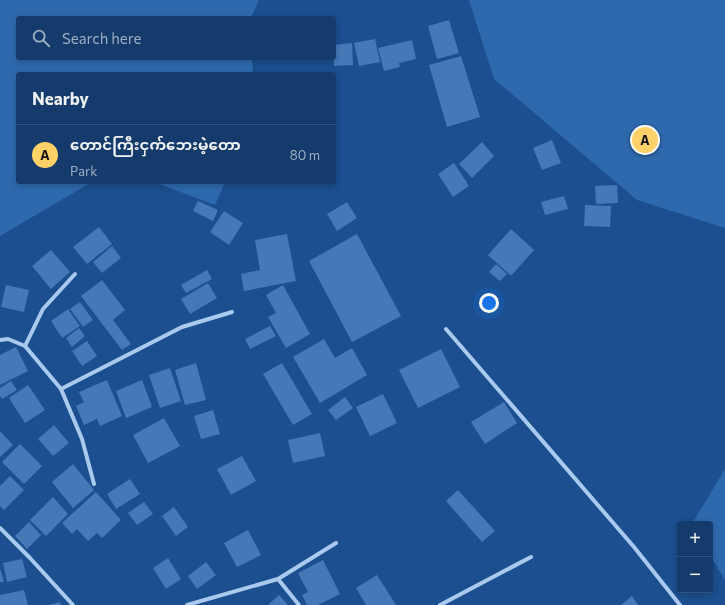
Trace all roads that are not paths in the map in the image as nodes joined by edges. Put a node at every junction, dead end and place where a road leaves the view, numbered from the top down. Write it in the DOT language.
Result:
graph roads {
  1 [pos="75,274"];
  2 [pos="232,312"];
  3 [pos="446,328"];
  4 [pos="0,340"];
  5 [pos="25,346"];
  6 [pos="61,389"];
  7 [pos="94,484"];
  8 [pos="0,528"];
  9 [pos="336,543"];
  10 [pos="531,557"];
  11 [pos="278,579"];
  12 [pos="73,605"];
  13 [pos="186,605"];
  14 [pos="299,605"];
  15 [pos="440,605"];
  16 [pos="680,605"];
  1 -- 5 [label="street"];
  2 -- 6 [label="street"];
  3 -- 16 [label="street"];
  4 -- 5 [label="street"];
  5 -- 6 [label="street"];
  6 -- 7 [label="street"];
  8 -- 12 [label="street"];
  9 -- 11 [label="street"];
  10 -- 15 [label="street"];
  11 -- 13 [label="street"];
  11 -- 14 [label="street"];
}
